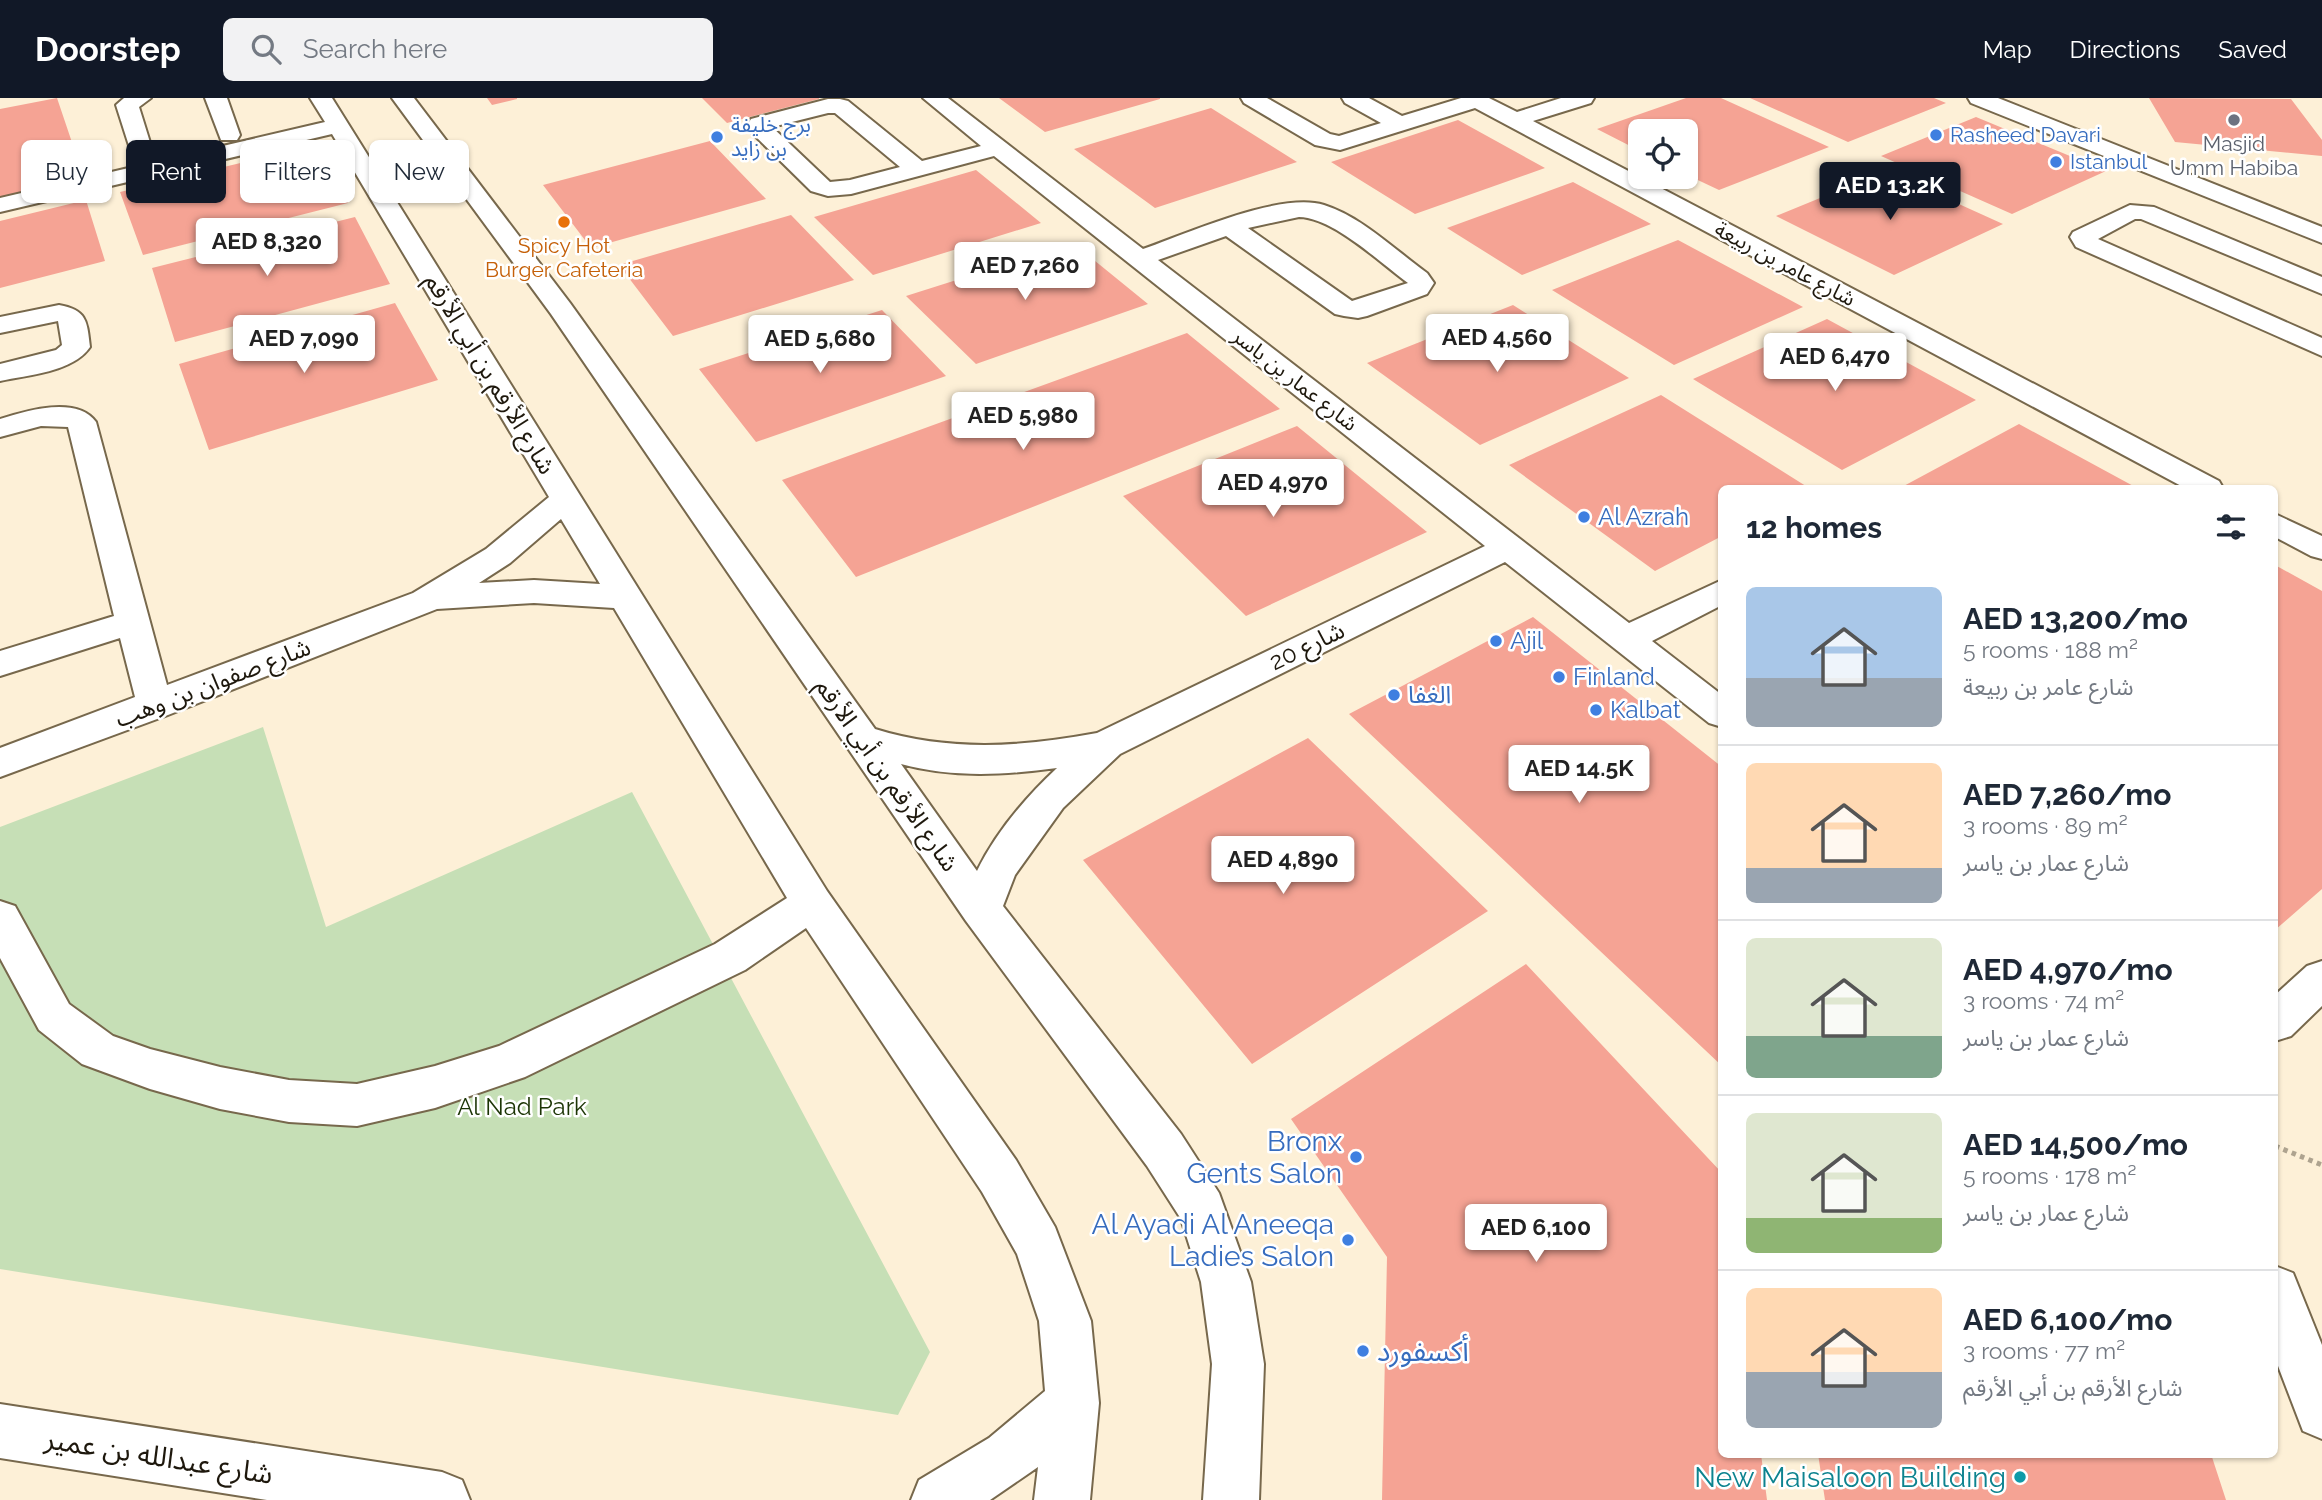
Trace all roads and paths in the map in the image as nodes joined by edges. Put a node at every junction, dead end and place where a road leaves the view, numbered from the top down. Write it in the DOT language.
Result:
graph roads {
  1 [pos="140,98"];
  2 [pos="215,98"];
  3 [pos="403,98"];
  4 [pos="934,98"];
  5 [pos="1252,98"];
  6 [pos="1353,98"];
  7 [pos="1583,98"];
  8 [pos="1979,98"];
  9 [pos="1475,99"];
  10 [pos="329,112"];
  11 [pos="1515,120"];
  12 [pos="1399,124"];
  13 [pos="229,135"];
  14 [pos="138,140"];
  15 [pos="998,148"];
  16 [pos="918,169"];
  17 [pos="0,205"];
  18 [pos="2322,206"];
  19 [pos="2288,223"];
  20 [pos="1230,227"];
  21 [pos="2322,236"];
  22 [pos="1140,258"];
  23 [pos="2316,278"];
  24 [pos="0,325"];
  25 [pos="2322,348"];
  26 [pos="0,373"];
  27 [pos="0,428"];
  28 [pos="2202,485"];
  29 [pos="566,499"];
  30 [pos="2278,526"];
  31 [pos="1507,548"];
  32 [pos="2322,549"];
  33 [pos="1718,593"];
  34 [pos="626,598"];
  35 [pos="425,601"];
  36 [pos="133,622"];
  37 [pos="1626,639"];
  38 [pos="0,664"];
  39 [pos="155,706"];
  40 [pos="1718,710"];
  41 [pos="863,739"];
  42 [pos="1107,744"];
  43 [pos="0,763"];
  44 [pos="811,903"];
  45 [pos="981,909"];
  46 [pos="0,918"];
  47 [pos="2322,979"];
  48 [pos="2278,1019"];
  49 [pos="2278,1147"];
  50 [pos="2322,1165"];
  51 [pos="2278,1299"];
  52 [pos="1072,1403"];
  53 [pos="2322,1412"];
  54 [pos="0,1431"];
  55 [pos="442,1500"];
  56 [pos="939,1500"];
  57 [pos="1062,1500"];
  58 [pos="1231,1500"];
  1 -- 14 [label="street"];
  2 -- 13 [label="street"];
  3 -- 41 [label="street, شارع الأرقم بن أبي الأرقم"];
  4 -- 15 [label="street, شارع عمار بن ياسر"];
  5 -- 12 [label="street"];
  6 -- 12 [label="street"];
  7 -- 11 [label="street"];
  8 -- 19 [label="street"];
  9 -- 11 [label="street, شارع عامر بن ربيعة"];
  9 -- 12 [label="street"];
  10 -- 17 [label="street"];
  10 -- 29 [label="street, شارع الأرقم بن أبي الأرقم"];
  11 -- 28 [label="street, شارع عامر بن ربيعة"];
  15 -- 16 [label="street"];
  15 -- 22 [label="street, شارع عمار بن ياسر"];
  16 -- 16 [label="street"];
  18 -- 19 [label="street"];
  19 -- 21 [label="street"];
  20 -- 20 [label="street"];
  20 -- 22 [label="street"];
  22 -- 31 [label="street, شارع عمار بن ياسر"];
  23 -- 25 [label="street"];
  24 -- 26 [label="street"];
  27 -- 36 [label="street"];
  29 -- 34 [label="street, شارع الأرقم بن أبي الأرقم"];
  29 -- 35 [label="street, شارع صفوان بن وهب"];
  30 -- 32 [label="street"];
  31 -- 37 [label="street, شارع عمار بن ياسر"];
  31 -- 42 [label="street, شارع 20"];
  33 -- 37 [label="street"];
  34 -- 35 [label="street, شارع صفوان بن وهب"];
  34 -- 44 [label="street, شارع الأرقم بن أبي الأرقم"];
  35 -- 39 [label="street, شارع صفوان بن وهب"];
  36 -- 38 [label="street"];
  36 -- 39 [label="street"];
  37 -- 40 [label="street, شارع عمار بن ياسر"];
  39 -- 43 [label="street, شارع صفوان بن وهب"];
  41 -- 42 [label="street, شارع 20"];
  41 -- 45 [label="street, شارع الأرقم بن أبي الأرقم"];
  42 -- 45 [label="street, شارع 20"];
  44 -- 46 [label="street"];
  44 -- 52 [label="street, شارع الأرقم بن أبي الأرقم"];
  45 -- 58 [label="street, شارع الأرقم بن أبي الأرقم"];
  47 -- 48 [label="street"];
  49 -- 50 [label="path"];
  51 -- 53 [label="street"];
  52 -- 56 [label="street"];
  52 -- 57 [label="street, شارع الأرقم بن أبي الأرقم"];
  54 -- 55 [label="street, شارع عبدالله بن عمير"];
}
